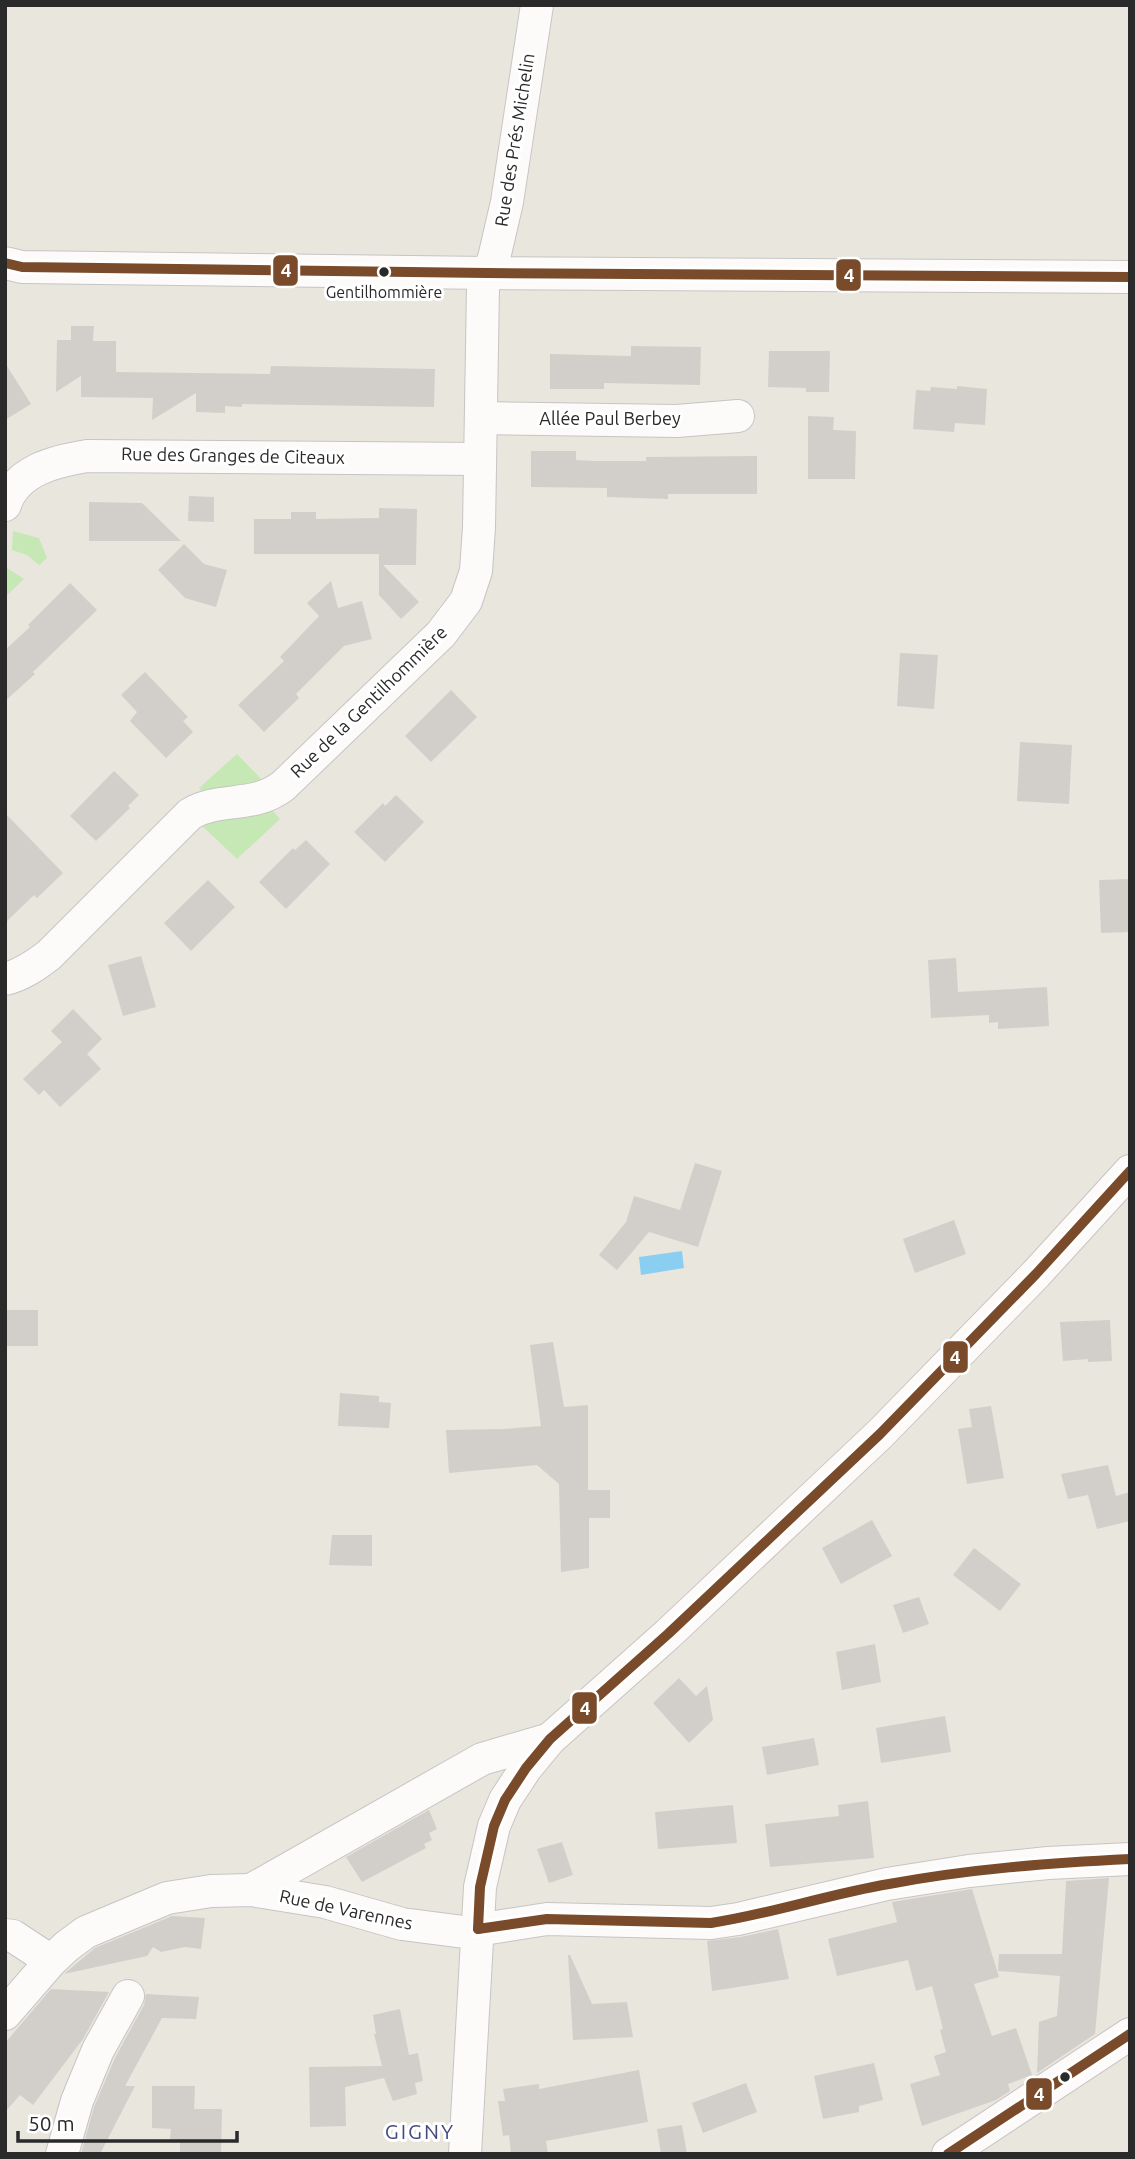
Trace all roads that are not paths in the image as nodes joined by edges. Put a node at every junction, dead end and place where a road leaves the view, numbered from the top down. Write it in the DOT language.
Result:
graph roads {
  1 [pos="537,5"];
  2 [pos="11,267"];
  3 [pos="487,273"];
  4 [pos="1130,277"];
  5 [pos="738,416"];
  6 [pos="481,418"];
  7 [pos="480,459"];
  8 [pos="5,505"];
  9 [pos="5,979"];
  10 [pos="1130,1171"];
  11 [pos="550,1739"];
  12 [pos="1130,1859"];
  13 [pos="251,1890"];
  14 [pos="478,1929"];
  15 [pos="5,1935"];
  16 [pos="51,1961"];
  17 [pos="128,1996"];
  18 [pos="5,2014"];
  19 [pos="1130,2034"];
  20 [pos="62,2154"];
  21 [pos="465,2154"];
  22 [pos="948,2154"];
  1 -- 3 [label="street, Rue des Prés Michelin"];
  2 -- 3 [label="street"];
  3 -- 4 [label="street"];
  3 -- 6 [label="street, Rue de la Gentilhommière"];
  5 -- 6 [label="street, Allée Paul Berbey"];
  6 -- 7 [label="street, Rue de la Gentilhommière"];
  7 -- 8 [label="street, Rue des Granges de Citeaux"];
  7 -- 9 [label="street, Rue de la Gentilhommière"];
  10 -- 11 [label="street"];
  11 -- 13 [label="street"];
  11 -- 14 [label="street"];
  12 -- 14 [label="street, Rue de Varennes"];
  13 -- 14 [label="street, Rue de Varennes"];
  13 -- 16 [label="street, Rue de Varennes"];
  14 -- 21 [label="street"];
  15 -- 16 [label="street"];
  16 -- 18 [label="street, Rue de Varennes"];
  17 -- 20 [label="street"];
  19 -- 22 [label="street"];
}
